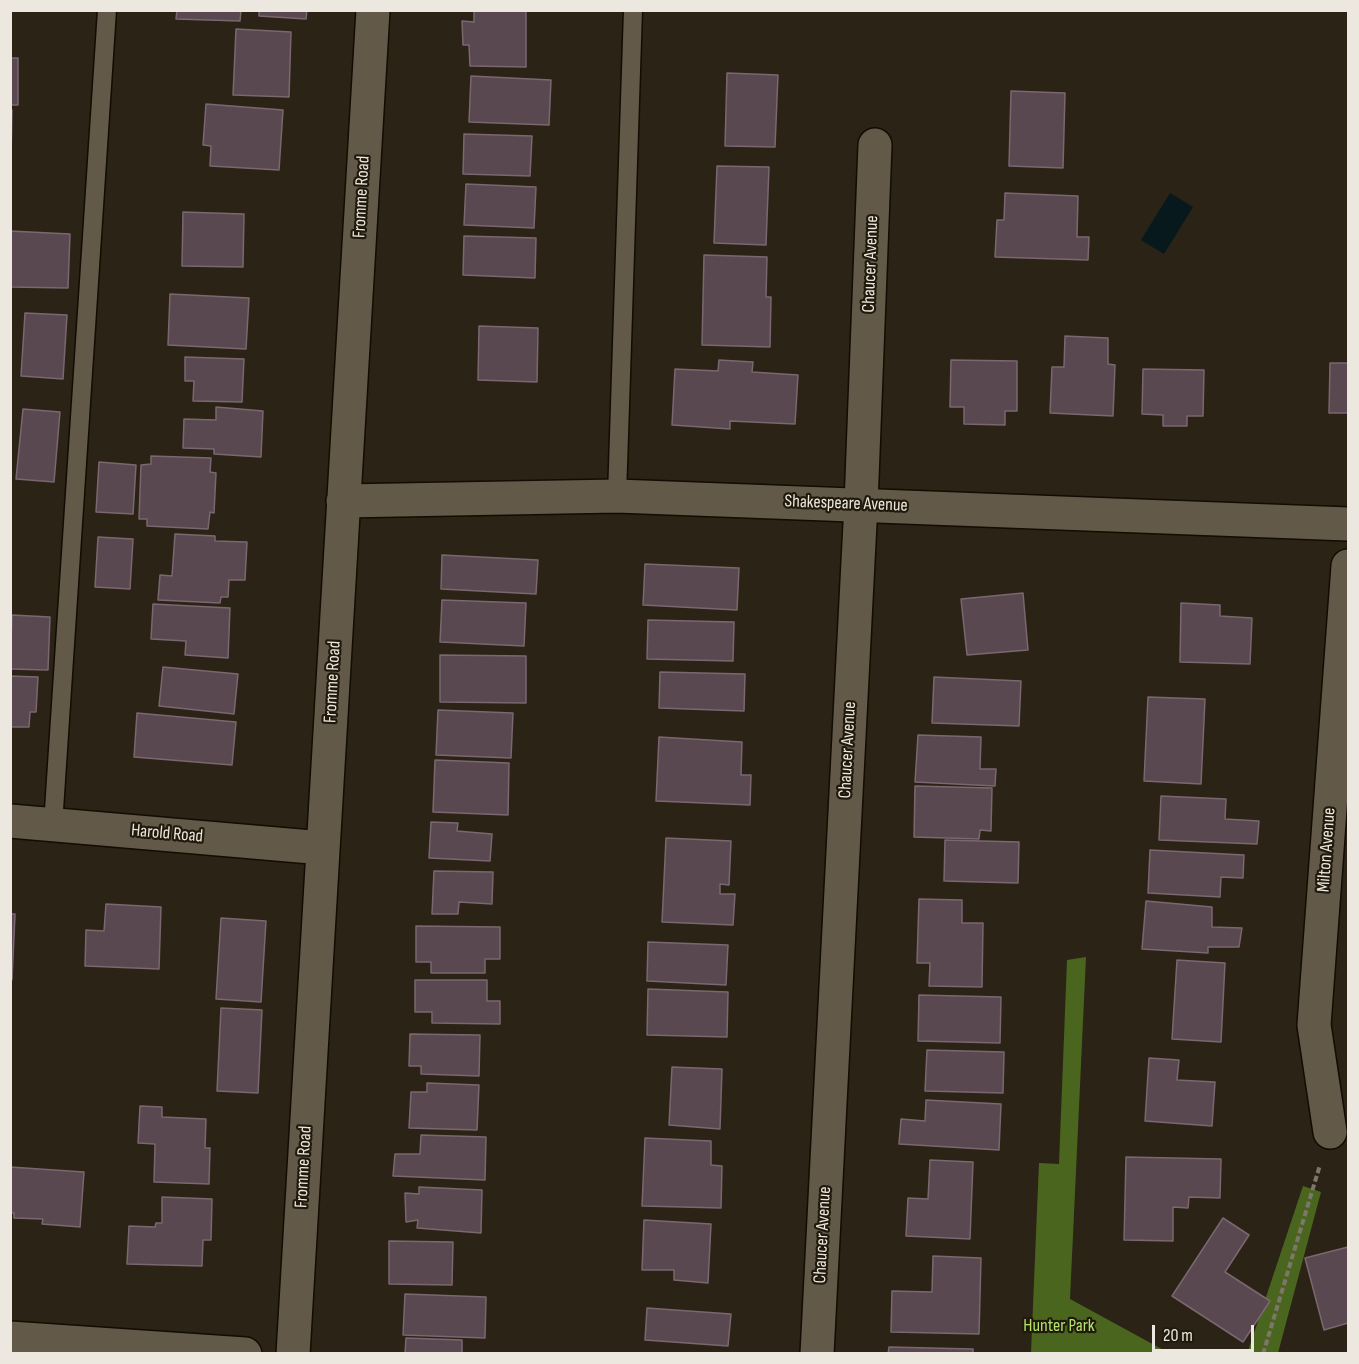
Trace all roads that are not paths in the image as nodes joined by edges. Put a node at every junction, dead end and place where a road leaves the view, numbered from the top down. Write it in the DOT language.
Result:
graph roads {
  1 [pos="107,10"];
  2 [pos="373,10"];
  3 [pos="633,10"];
  4 [pos="875,146"];
  5 [pos="617,496"];
  6 [pos="343,501"];
  7 [pos="861,504"];
  8 [pos="1348,524"];
  9 [pos="1348,566"];
  10 [pos="10,821"];
  11 [pos="53,825"];
  12 [pos="323,848"];
  13 [pos="1330,1132"];
  14 [pos="10,1338"];
  15 [pos="245,1353"];
  16 [pos="293,1353"];
  17 [pos="817,1353"];
  1 -- 11 [label="lane"];
  2 -- 6 [label="street, Fromme Road"];
  3 -- 5 [label="lane"];
  4 -- 7 [label="street, Chaucer Avenue"];
  5 -- 6 [label="street, Shakespeare Avenue"];
  5 -- 7 [label="street, Shakespeare Avenue"];
  6 -- 12 [label="street, Fromme Road"];
  7 -- 8 [label="street, Shakespeare Avenue"];
  7 -- 17 [label="street, Chaucer Avenue"];
  9 -- 13 [label="street, Milton Avenue"];
  10 -- 11 [label="street, Harold Road"];
  11 -- 12 [label="street, Harold Road"];
  12 -- 16 [label="street, Fromme Road"];
  14 -- 15 [label="street"];
}
